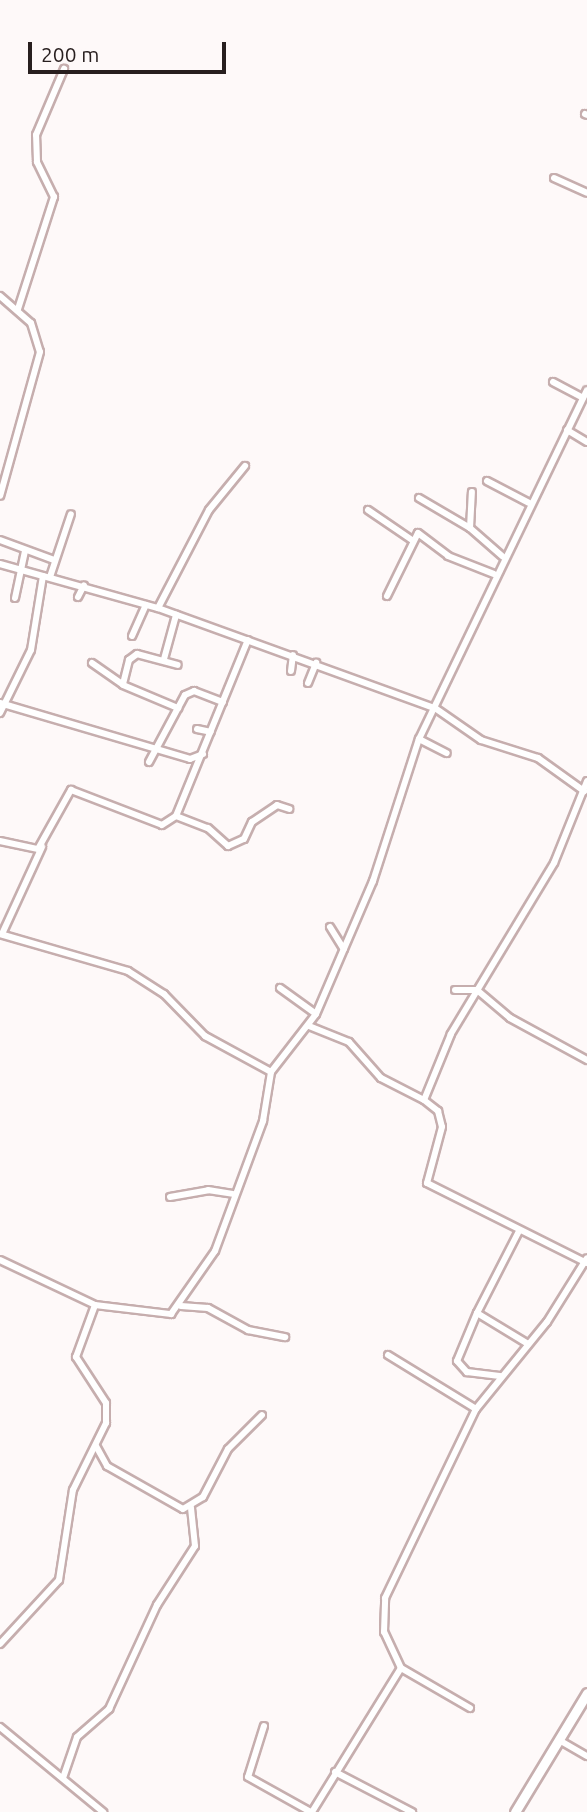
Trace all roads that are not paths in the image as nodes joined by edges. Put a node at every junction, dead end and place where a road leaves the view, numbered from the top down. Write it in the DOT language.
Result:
graph roads {
  1 [pos="64,69"];
  2 [pos="554,178"];
  3 [pos="587,193"];
  4 [pos="0,296"];
  5 [pos="18,309"];
  6 [pos="553,382"];
  7 [pos="587,390"];
  8 [pos="583,398"];
  9 [pos="567,430"];
  10 [pos="587,442"];
  11 [pos="245,466"];
  12 [pos="487,481"];
  13 [pos="471,492"];
  14 [pos="0,496"];
  15 [pos="419,498"];
  16 [pos="529,503"];
  17 [pos="368,510"];
  18 [pos="71,514"];
  19 [pos="470,528"];
  20 [pos="0,540"];
  21 [pos="412,540"];
  22 [pos="25,551"];
  23 [pos="502,556"];
  24 [pos="54,560"];
  25 [pos="0,564"];
  26 [pos="20,570"];
  27 [pos="494,574"];
  28 [pos="47,576"];
  29 [pos="84,585"];
  30 [pos="387,596"];
  31 [pos="78,597"];
  32 [pos="15,598"];
  33 [pos="146,605"];
  34 [pos="158,608"];
  35 [pos="176,615"];
  36 [pos="132,636"];
  37 [pos="248,640"];
  38 [pos="293,654"];
  39 [pos="164,659"];
  40 [pos="92,663"];
  41 [pos="316,663"];
  42 [pos="178,665"];
  43 [pos="291,671"];
  44 [pos="308,683"];
  45 [pos="123,685"];
  46 [pos="5,701"];
  47 [pos="223,702"];
  48 [pos="178,708"];
  49 [pos="435,708"];
  50 [pos="0,713"];
  51 [pos="197,729"];
  52 [pos="211,732"];
  53 [pos="419,739"];
  54 [pos="158,747"];
  55 [pos="447,753"];
  56 [pos="203,754"];
  57 [pos="190,759"];
  58 [pos="149,762"];
  59 [pos="195,770"];
  60 [pos="587,781"];
  61 [pos="584,790"];
  62 [pos="289,809"];
  63 [pos="176,816"];
  64 [pos="0,841"];
  65 [pos="42,847"];
  66 [pos="330,927"];
  67 [pos="1,934"];
  68 [pos="344,949"];
  69 [pos="280,988"];
  70 [pos="455,990"];
  71 [pos="477,990"];
  72 [pos="316,1014"];
  73 [pos="309,1026"];
  74 [pos="587,1060"];
  75 [pos="271,1072"];
  76 [pos="424,1100"];
  77 [pos="233,1194"];
  78 [pos="170,1197"];
  79 [pos="519,1231"];
  80 [pos="0,1260"];
  81 [pos="586,1261"];
  82 [pos="188,1295"];
  83 [pos="194,1304"];
  84 [pos="95,1305"];
  85 [pos="181,1306"];
  86 [pos="477,1312"];
  87 [pos="285,1337"];
  88 [pos="528,1343"];
  89 [pos="388,1355"];
  90 [pos="500,1376"];
  91 [pos="476,1409"];
  92 [pos="262,1415"];
  93 [pos="96,1446"];
  94 [pos="191,1507"];
  95 [pos="0,1644"];
  96 [pos="401,1668"];
  97 [pos="587,1693"];
  98 [pos="470,1708"];
  99 [pos="264,1726"];
  100 [pos="0,1727"];
  101 [pos="559,1740"];
  102 [pos="587,1756"];
  103 [pos="335,1772"];
  104 [pos="62,1778"];
  105 [pos="103,1812"];
  106 [pos="312,1812"];
  107 [pos="412,1812"];
  108 [pos="515,1812"];
  1 -- 5 [label="street"];
  2 -- 3 [label="street"];
  4 -- 5 [label="street"];
  5 -- 14 [label="street"];
  6 -- 8 [label="street"];
  7 -- 8 [label="street"];
  8 -- 9 [label="street"];
  9 -- 10 [label="street"];
  9 -- 16 [label="street"];
  11 -- 34 [label="street"];
  12 -- 16 [label="street"];
  13 -- 19 [label="street"];
  15 -- 19 [label="street"];
  16 -- 23 [label="street"];
  17 -- 21 [label="street"];
  18 -- 24 [label="street"];
  19 -- 23 [label="street"];
  20 -- 22 [label="street"];
  21 -- 27 [label="street"];
  21 -- 30 [label="street"];
  22 -- 24 [label="street"];
  22 -- 26 [label="street"];
  23 -- 27 [label="street"];
  24 -- 28 [label="street"];
  25 -- 26 [label="street"];
  26 -- 28 [label="street"];
  26 -- 32 [label="street"];
  27 -- 49 [label="street"];
  28 -- 29 [label="street"];
  28 -- 46 [label="street"];
  29 -- 31 [label="street"];
  29 -- 33 [label="street"];
  33 -- 34 [label="street"];
  33 -- 36 [label="street"];
  34 -- 35 [label="street"];
  35 -- 37 [label="street"];
  35 -- 39 [label="street"];
  37 -- 38 [label="street"];
  37 -- 47 [label="street"];
  38 -- 41 [label="street"];
  38 -- 43 [label="street"];
  39 -- 42 [label="street"];
  39 -- 45 [label="street"];
  40 -- 45 [label="street"];
  41 -- 44 [label="street"];
  41 -- 49 [label="street"];
  45 -- 48 [label="street"];
  46 -- 50 [label="street"];
  46 -- 54 [label="street"];
  47 -- 48 [label="street"];
  47 -- 52 [label="street"];
  48 -- 54 [label="street"];
  49 -- 53 [label="street"];
  49 -- 61 [label="street"];
  51 -- 52 [label="street"];
  52 -- 56 [label="street"];
  53 -- 55 [label="street"];
  53 -- 68 [label="street"];
  54 -- 57 [label="street"];
  54 -- 58 [label="street"];
  56 -- 57 [label="street"];
  56 -- 59 [label="street"];
  57 -- 59 [label="street"];
  59 -- 63 [label="street"];
  60 -- 61 [label="street"];
  61 -- 71 [label="street"];
  62 -- 63 [label="street"];
  63 -- 65 [label="street"];
  64 -- 65 [label="street"];
  65 -- 67 [label="street"];
  66 -- 68 [label="street"];
  67 -- 75 [label="street"];
  68 -- 72 [label="street"];
  69 -- 72 [label="street"];
  70 -- 71 [label="street"];
  71 -- 74 [label="street"];
  71 -- 76 [label="street"];
  72 -- 73 [label="street"];
  73 -- 75 [label="street"];
  73 -- 76 [label="street"];
  75 -- 77 [label="street"];
  76 -- 79 [label="street"];
  77 -- 78 [label="street"];
  77 -- 82 [label="street"];
  79 -- 81 [label="street"];
  79 -- 86 [label="street"];
  80 -- 84 [label="street"];
  81 -- 88 [label="street"];
  82 -- 83 [label="street"];
  82 -- 85 [label="street"];
  83 -- 85 [label="street"];
  83 -- 87 [label="street"];
  84 -- 85 [label="street"];
  84 -- 93 [label="street"];
  86 -- 88 [label="street"];
  86 -- 90 [label="street"];
  88 -- 90 [label="street"];
  89 -- 91 [label="street"];
  90 -- 91 [label="street"];
  91 -- 96 [label="street"];
  92 -- 94 [label="street"];
  93 -- 94 [label="street"];
  93 -- 95 [label="street"];
  94 -- 104 [label="street"];
  96 -- 98 [label="street"];
  96 -- 103 [label="street"];
  97 -- 101 [label="street"];
  99 -- 106 [label="street"];
  100 -- 104 [label="street"];
  101 -- 102 [label="street"];
  101 -- 108 [label="street"];
  103 -- 106 [label="street"];
  103 -- 107 [label="street"];
  104 -- 105 [label="street"];
}
